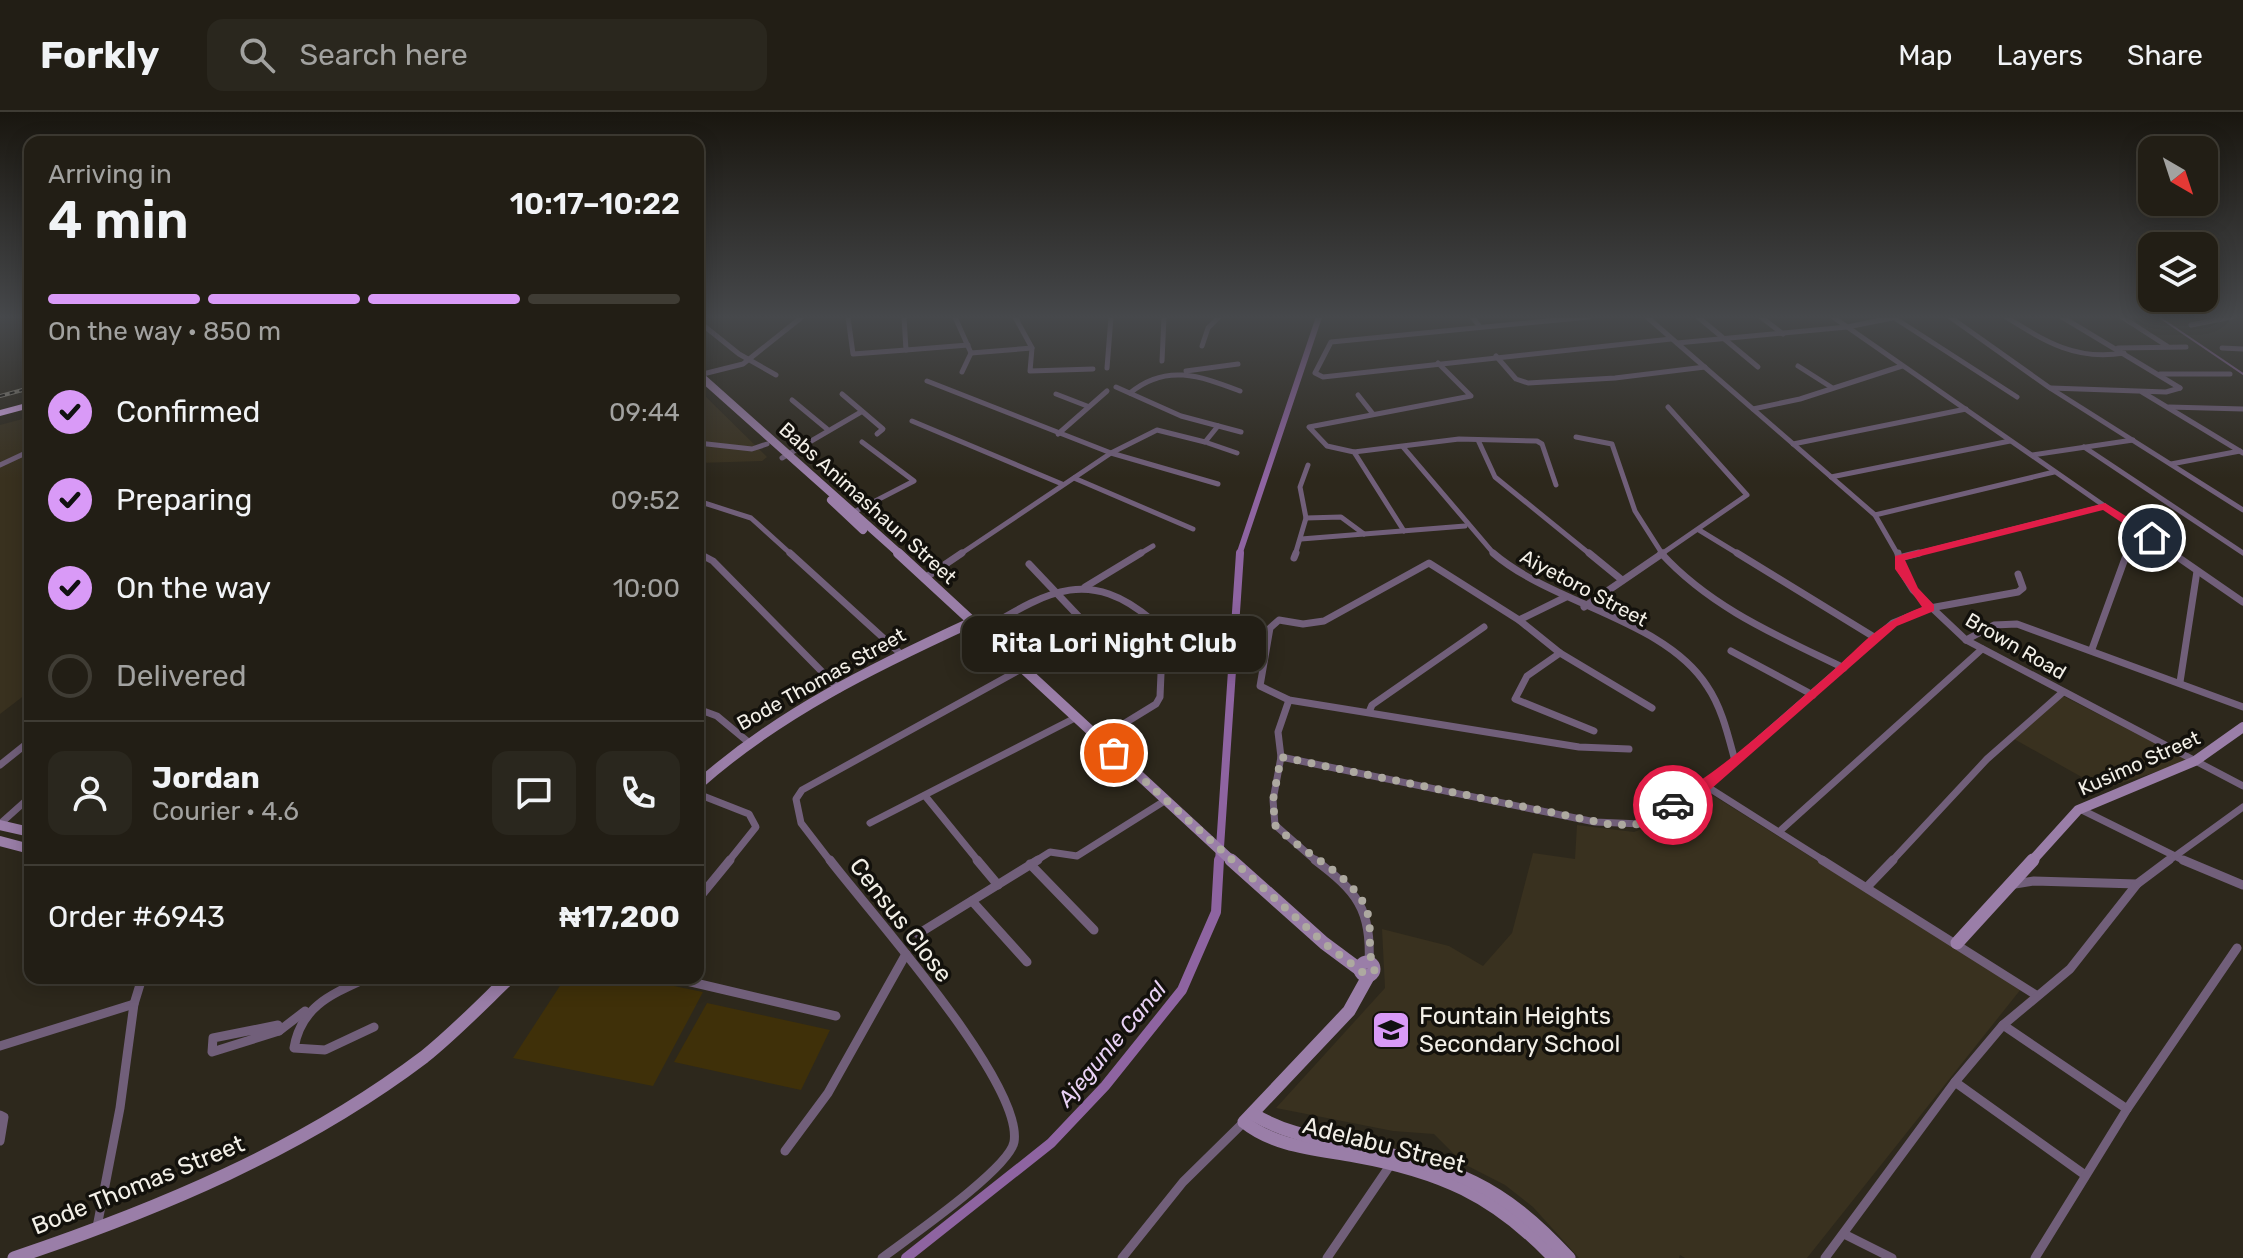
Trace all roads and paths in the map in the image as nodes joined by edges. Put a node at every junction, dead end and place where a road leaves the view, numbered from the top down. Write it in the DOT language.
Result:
graph roads {
  1 [pos="768,370"];
  2 [pos="1191,370"];
  3 [pos="1316,370"];
  4 [pos="1377,370"];
  5 [pos="1445,370"];
  6 [pos="1509,370"];
  7 [pos="1677,370"];
  8 [pos="1709,370"];
  9 [pos="1805,370"];
  10 [pos="1887,370"];
  11 [pos="1909,370"];
  12 [pos="1976,370"];
  13 [pos="2025,370"];
  14 [pos="2152,370"];
  15 [pos="1180,372"];
  16 [pos="2158,374"];
  17 [pos="2230,374"];
  18 [pos="776,375"];
  19 [pos="704,378"];
  20 [pos="704,378"];
  21 [pos="927,381"];
  22 [pos="1116,387"];
  23 [pos="1831,387"];
  24 [pos="2050,388"];
  25 [pos="1107,391"];
  26 [pos="1240,391"];
  27 [pos="2141,391"];
  28 [pos="1130,393"];
  29 [pos="842,394"];
  30 [pos="1056,394"];
  31 [pos="1358,395"];
  32 [pos="2017,397"];
  33 [pos="24,400"];
  34 [pos="792,400"];
  35 [pos="0,406"];
  36 [pos="1087,406"];
  37 [pos="24,407"];
  38 [pos="1668,407"];
  39 [pos="2165,407"];
  40 [pos="1753,409"];
  41 [pos="1966,409"];
  42 [pos="2243,409"];
  43 [pos="861,412"];
  44 [pos="0,413"];
  45 [pos="1373,414"];
  46 [pos="912,421"];
  47 [pos="1218,426"];
  48 [pos="827,429"];
  49 [pos="1241,432"];
  50 [pos="877,434"];
  51 [pos="1058,434"];
  52 [pos="1576,437"];
  53 [pos="1478,440"];
  54 [pos="2134,440"];
  55 [pos="2010,441"];
  56 [pos="862,442"];
  57 [pos="1205,442"];
  58 [pos="704,444"];
  59 [pos="767,444"];
  60 [pos="1793,444"];
  61 [pos="1403,447"];
  62 [pos="2084,447"];
  63 [pos="1354,452"];
  64 [pos="2242,452"];
  65 [pos="1111,453"];
  66 [pos="1237,453"];
  67 [pos="24,454"];
  68 [pos="2032,455"];
  69 [pos="785,456"];
  70 [pos="2171,464"];
  71 [pos="0,465"];
  72 [pos="1308,465"];
  73 [pos="2054,472"];
  74 [pos="1831,477"];
  75 [pos="1074,478"];
  76 [pos="1062,484"];
  77 [pos="1218,484"];
  78 [pos="1556,485"];
  79 [pos="704,503"];
  80 [pos="2105,506"];
  81 [pos="2243,510"];
  82 [pos="854,512"];
  83 [pos="1875,515"];
  84 [pos="1306,518"];
  85 [pos="1465,526"];
  86 [pos="2137,527"];
  87 [pos="1193,529"];
  88 [pos="1699,530"];
  89 [pos="1404,531"];
  90 [pos="1364,534"];
  91 [pos="1301,539"];
  92 [pos="1153,546"];
  93 [pos="1659,552"];
  94 [pos="2243,553"];
  95 [pos="704,556"];
  96 [pos="1294,558"];
  97 [pos="1899,558"];
  98 [pos="1029,564"];
  99 [pos="2197,571"];
  100 [pos="2018,574"];
  101 [pos="925,578"];
  102 [pos="1622,580"];
  103 [pos="1085,587"];
  104 [pos="1057,592"];
  105 [pos="1566,597"];
  106 [pos="2243,602"];
  107 [pos="1584,607"];
  108 [pos="1930,608"];
  109 [pos="1519,620"];
  110 [pos="975,626"];
  111 [pos="1484,627"];
  112 [pos="1874,637"];
  113 [pos="1101,640"];
  114 [pos="1966,640"];
  115 [pos="1982,649"];
  116 [pos="2092,649"];
  117 [pos="1731,651"];
  118 [pos="1560,653"];
  119 [pos="904,657"];
  120 [pos="1023,668"];
  121 [pos="1844,668"];
  122 [pos="2180,682"];
  123 [pos="839,689"];
  124 [pos="2063,692"];
  125 [pos="1813,695"];
  126 [pos="1289,700"];
  127 [pos="2243,707"];
  128 [pos="1652,708"];
  129 [pos="704,711"];
  130 [pos="1369,712"];
  131 [pos="1075,718"];
  132 [pos="2243,727"];
  133 [pos="1594,731"];
  134 [pos="1099,739"];
  135 [pos="747,741"];
  136 [pos="24,746"];
  137 [pos="1629,749"];
  138 [pos="1281,757"];
  139 [pos="1735,761"];
  140 [pos="2195,761"];
  141 [pos="0,765"];
  142 [pos="704,780"];
  143 [pos="1706,786"];
  144 [pos="2243,786"];
  145 [pos="704,796"];
  146 [pos="926,797"];
  147 [pos="1166,800"];
  148 [pos="24,802"];
  149 [pos="2243,807"];
  150 [pos="2084,811"];
  151 [pos="870,823"];
  152 [pos="0,824"];
  153 [pos="24,830"];
  154 [pos="1780,831"];
  155 [pos="0,841"];
  156 [pos="24,847"];
  157 [pos="2174,855"];
  158 [pos="1030,864"];
  159 [pos="2137,884"];
  160 [pos="998,885"];
  161 [pos="2243,885"];
  162 [pos="2009,886"];
  163 [pos="1867,887"];
  164 [pos="704,892"];
  165 [pos="972,901"];
  166 [pos="1094,930"];
  167 [pos="918,934"];
  168 [pos="1957,943"];
  169 [pos="2237,948"];
  170 [pos="906,954"];
  171 [pos="1027,962"];
  172 [pos="1366,969"];
  173 [pos="140,984"];
  174 [pos="357,984"];
  175 [pos="502,984"];
  176 [pos="700,984"];
  177 [pos="2036,995"];
  178 [pos="134,1004"];
  179 [pos="313,1005"];
  180 [pos="836,1016"];
  181 [pos="2003,1025"];
  182 [pos="374,1027"];
  183 [pos="279,1031"];
  184 [pos="0,1046"];
  185 [pos="1955,1082"];
  186 [pos="2127,1109"];
  187 [pos="0,1115"];
  188 [pos="1244,1122"];
  189 [pos="0,1141"];
  190 [pos="785,1151"];
  191 [pos="1393,1160"];
  192 [pos="2085,1175"];
  193 [pos="97,1228"];
  194 [pos="1844,1234"];
  195 [pos="22,1256"];
  196 [pos="882,1258"];
  197 [pos="1122,1258"];
  198 [pos="1327,1258"];
  199 [pos="1554,1258"];
  200 [pos="1569,1258"];
  201 [pos="1825,1258"];
  202 [pos="1892,1258"];
  203 [pos="2035,1258"];
  1 -- 18 [label="street"];
  2 -- 15 [label="street"];
  3 -- 4 [label="street"];
  5 -- 45 [label="street"];
  6 -- 7 [label="street"];
  8 -- 40 [label="street, Brown Road"];
  9 -- 23 [label="street"];
  10 -- 23 [label="street"];
  11 -- 41 [label="street"];
  12 -- 32 [label="street"];
  13 -- 24 [label="street"];
  14 -- 16 [label="street"];
  15 -- 26 [label="street"];
  15 -- 28 [label="street"];
  16 -- 17 [label="street"];
  16 -- 27 [label="street"];
  19 -- 59 [label="main road, Babs Animashaun Street"];
  20 -- 69 [label="main road, Babs Animashaun Street"];
  21 -- 51 [label="street"];
  22 -- 28 [label="street"];
  23 -- 40 [label="street"];
  24 -- 27 [label="street"];
  24 -- 54 [label="street"];
  25 -- 36 [label="street"];
  27 -- 39 [label="street"];
  28 -- 47 [label="street"];
  29 -- 43 [label="street"];
  30 -- 36 [label="street"];
  31 -- 45 [label="street"];
  33 -- 35 [label="highway"];
  34 -- 48 [label="street"];
  36 -- 51 [label="street"];
  37 -- 44 [label="highway"];
  38 -- 88 [label="street"];
  39 -- 42 [label="street"];
  39 -- 64 [label="street"];
  40 -- 60 [label="street, Brown Road"];
  41 -- 55 [label="street"];
  41 -- 60 [label="street"];
  43 -- 48 [label="street"];
  43 -- 50 [label="street"];
  45 -- 63 [label="street"];
  46 -- 76 [label="street"];
  47 -- 49 [label="street"];
  47 -- 57 [label="street"];
  48 -- 69 [label="street"];
  51 -- 65 [label="street"];
  52 -- 93 [label="street"];
  53 -- 61 [label="street"];
  53 -- 78 [label="street"];
  53 -- 102 [label="street"];
  54 -- 62 [label="street"];
  54 -- 70 [label="street"];
  55 -- 68 [label="street"];
  55 -- 74 [label="street"];
  56 -- 82 [label="street"];
  57 -- 65 [label="street"];
  57 -- 66 [label="street"];
  58 -- 59 [label="street"];
  59 -- 69 [label="main road, Babs Animashaun Street"];
  60 -- 74 [label="street, Brown Road"];
  61 -- 63 [label="street"];
  61 -- 85 [label="street, Aiyetoro Street"];
  62 -- 68 [label="street"];
  62 -- 94 [label="street"];
  63 -- 89 [label="street"];
  64 -- 70 [label="street"];
  65 -- 75 [label="street"];
  65 -- 77 [label="street"];
  67 -- 71 [label="street"];
  68 -- 73 [label="street"];
  69 -- 82 [label="main road, Babs Animashaun Street"];
  69 -- 110 [label="main road, Babs Animashaun Street"];
  70 -- 81 [label="street"];
  72 -- 84 [label="street"];
  73 -- 80 [label="street"];
  73 -- 83 [label="street"];
  74 -- 83 [label="street, Brown Road"];
  75 -- 76 [label="street"];
  75 -- 87 [label="street"];
  76 -- 101 [label="street"];
  79 -- 119 [label="street"];
  80 -- 86 [label="street"];
  80 -- 97 [label="street"];
  82 -- 101 [label="main road, Babs Animashaun Street"];
  83 -- 97 [label="street, Brown Road"];
  84 -- 90 [label="street"];
  84 -- 91 [label="street"];
  85 -- 89 [label="street"];
  85 -- 105 [label="street, Aiyetoro Street"];
  86 -- 99 [label="street"];
  86 -- 116 [label="street"];
  88 -- 93 [label="street"];
  88 -- 112 [label="street"];
  89 -- 90 [label="street"];
  90 -- 91 [label="street"];
  91 -- 96 [label="street"];
  92 -- 103 [label="street"];
  93 -- 102 [label="street"];
  93 -- 121 [label="street"];
  95 -- 123 [label="street"];
  97 -- 108 [label="street, Brown Road"];
  98 -- 104 [label="street"];
  99 -- 106 [label="street"];
  99 -- 122 [label="street"];
  100 -- 108 [label="street"];
  101 -- 110 [label="main road, Babs Animashaun Street"];
  102 -- 107 [label="street"];
  103 -- 104 [label="street"];
  103 -- 134 [label="street"];
  104 -- 110 [label="street"];
  104 -- 113 [label="street"];
  105 -- 107 [label="street, Aiyetoro Street"];
  105 -- 109 [label="street"];
  107 -- 139 [label="street, Aiyetoro Street"];
  108 -- 112 [label="street"];
  108 -- 114 [label="street, Brown Road"];
  109 -- 118 [label="street"];
  109 -- 126 [label="street"];
  110 -- 119 [label="main road, Bode Thomas Street"];
  110 -- 120 [label="main road, Babs Animashaun Street"];
  111 -- 130 [label="street"];
  112 -- 121 [label="street"];
  114 -- 115 [label="street, Brown Road"];
  114 -- 116 [label="street"];
  115 -- 124 [label="street, Brown Road"];
  115 -- 154 [label="street"];
  116 -- 122 [label="street"];
  117 -- 125 [label="street"];
  118 -- 128 [label="street"];
  118 -- 133 [label="street"];
  119 -- 123 [label="main road, Bode Thomas Street"];
  120 -- 131 [label="main road, Babs Animashaun Street"];
  120 -- 170 [label="street, Census Close"];
  121 -- 125 [label="street"];
  122 -- 127 [label="street"];
  123 -- 135 [label="main road, Bode Thomas Street"];
  124 -- 140 [label="street, Brown Road"];
  124 -- 163 [label="street"];
  125 -- 139 [label="street"];
  126 -- 130 [label="street"];
  126 -- 138 [label="street"];
  129 -- 135 [label="street"];
  130 -- 137 [label="street"];
  131 -- 134 [label="main road, Babs Animashaun Street"];
  131 -- 146 [label="street"];
  132 -- 140 [label="main road, Kusimo Street"];
  134 -- 147 [label="main road, Babs Animashaun Street"];
  135 -- 142 [label="main road, Bode Thomas Street"];
  136 -- 141 [label="street"];
  138 -- 143 [label="street"];
  138 -- 172 [label="street"];
  139 -- 143 [label="street"];
  140 -- 144 [label="street, Brown Road"];
  140 -- 150 [label="main road, Kusimo Street"];
  143 -- 154 [label="street"];
  145 -- 164 [label="street"];
  146 -- 151 [label="street"];
  146 -- 160 [label="street"];
  147 -- 158 [label="street"];
  147 -- 172 [label="main road, Babs Animashaun Street"];
  148 -- 152 [label="street"];
  149 -- 157 [label="street"];
  150 -- 157 [label="street"];
  150 -- 162 [label="main road, Kusimo Street"];
  152 -- 153 [label="main road"];
  154 -- 163 [label="street"];
  155 -- 156 [label="main road"];
  157 -- 159 [label="street"];
  157 -- 161 [label="street"];
  158 -- 160 [label="street"];
  158 -- 166 [label="street"];
  159 -- 162 [label="street"];
  159 -- 177 [label="street"];
  160 -- 165 [label="street"];
  162 -- 168 [label="main road, Kusimo Street"];
  163 -- 168 [label="street"];
  165 -- 167 [label="street"];
  165 -- 171 [label="street"];
  168 -- 177 [label="street"];
  169 -- 186 [label="street"];
  170 -- 190 [label="street"];
  170 -- 196 [label="street, Census Close"];
  172 -- 188 [label="main road"];
  173 -- 178 [label="street"];
  174 -- 179 [label="street"];
  175 -- 193 [label="main road, Bode Thomas Street"];
  176 -- 180 [label="street"];
  177 -- 181 [label="street"];
  178 -- 184 [label="street"];
  178 -- 193 [label="street"];
  179 -- 182 [label="street"];
  179 -- 183 [label="street"];
  181 -- 185 [label="street"];
  181 -- 186 [label="street"];
  183 -- 183 [label="street"];
  185 -- 192 [label="street"];
  185 -- 194 [label="street"];
  186 -- 192 [label="street"];
  187 -- 189 [label="street"];
  188 -- 191 [label="main road, Adelabu Street"];
  188 -- 197 [label="street"];
  191 -- 198 [label="street"];
  191 -- 199 [label="main road, Adelabu Street"];
  191 -- 200 [label="main road, Adelabu Street"];
  192 -- 203 [label="street"];
  193 -- 195 [label="main road, Bode Thomas Street"];
  194 -- 201 [label="street"];
  194 -- 202 [label="street"];
}
